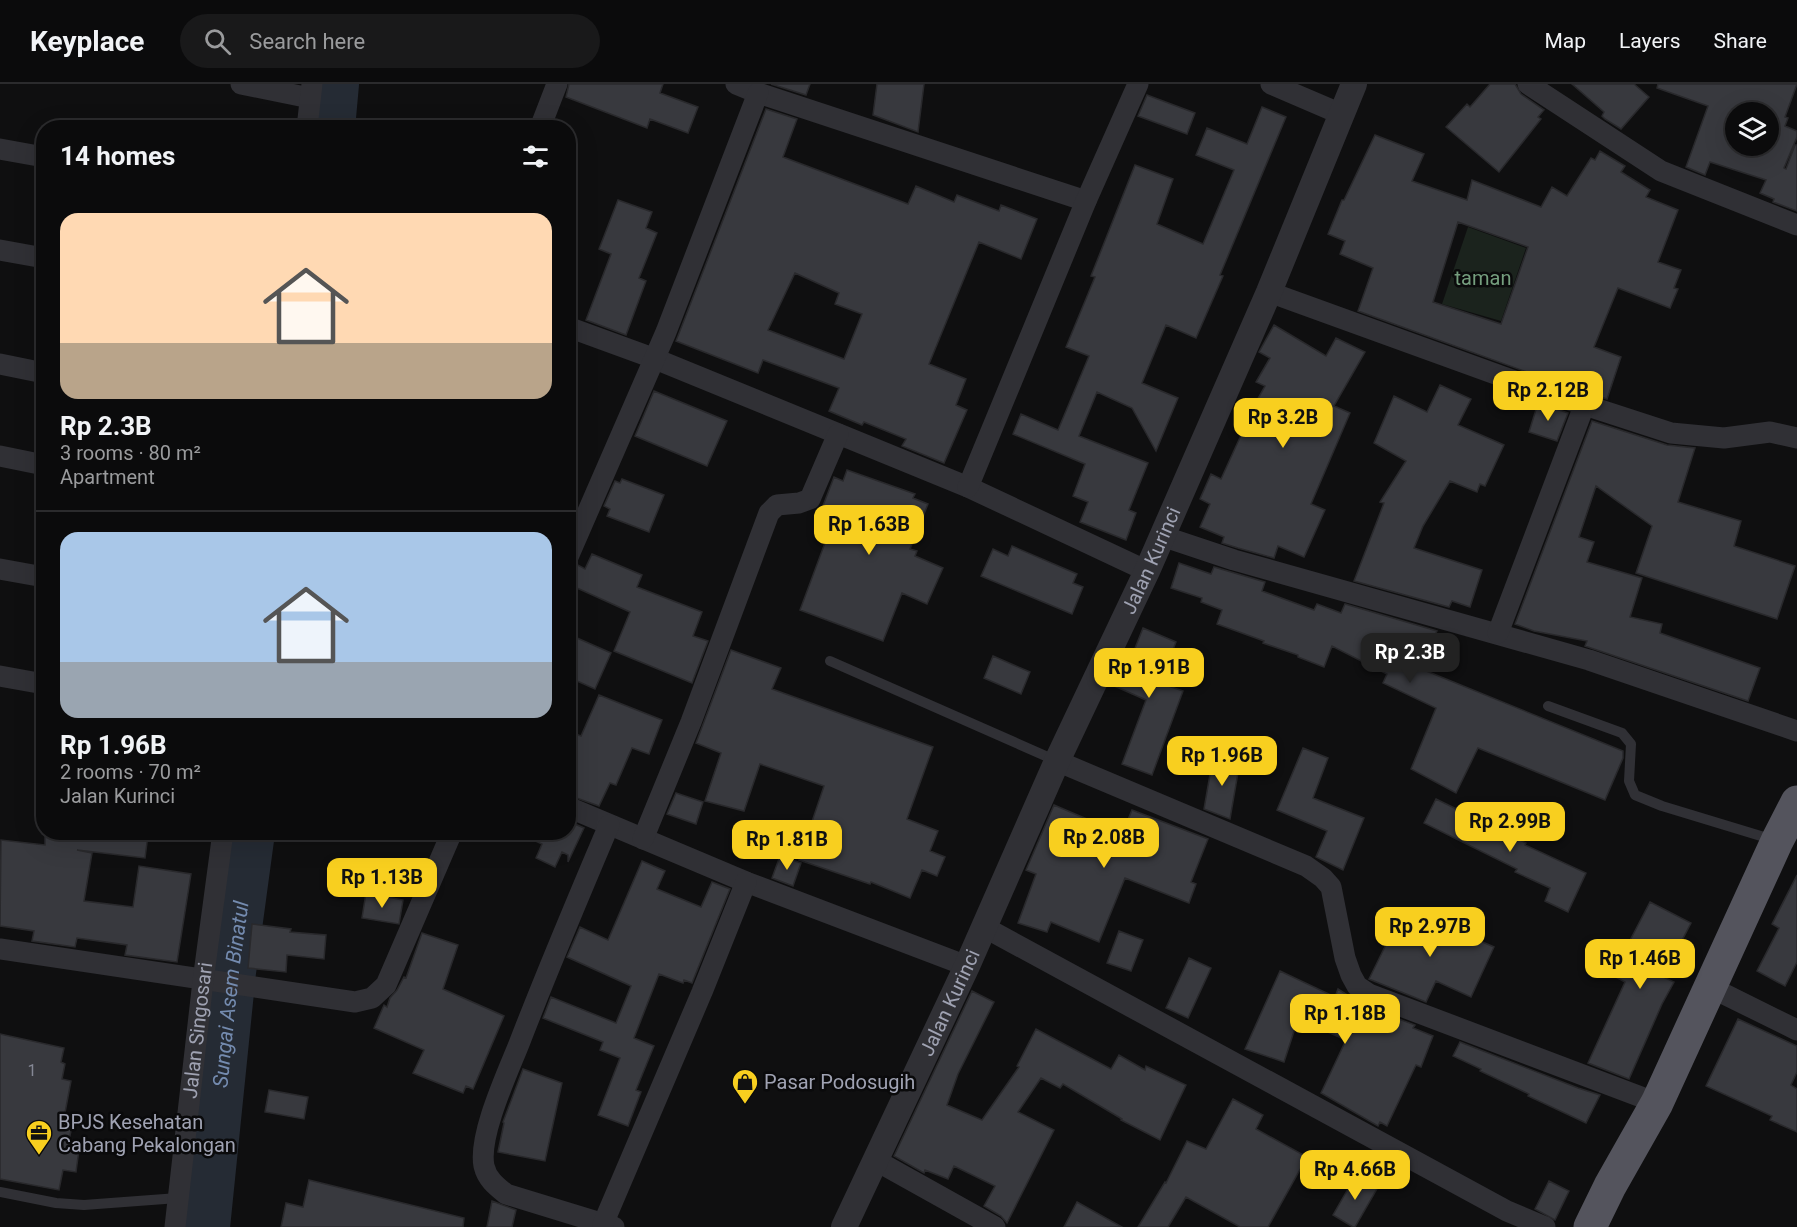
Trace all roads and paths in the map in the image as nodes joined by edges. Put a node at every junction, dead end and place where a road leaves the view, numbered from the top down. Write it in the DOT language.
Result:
graph roads {
  1 [pos="241,84"];
  2 [pos="557,84"];
  3 [pos="736,84"];
  4 [pos="1138,84"];
  5 [pos="1271,84"];
  6 [pos="1354,84"];
  7 [pos="1528,84"];
  8 [pos="311,91"];
  9 [pos="758,93"];
  10 [pos="1341,114"];
  11 [pos="308,120"];
  12 [pos="543,120"];
  13 [pos="0,149"];
  14 [pos="36,156"];
  15 [pos="1086,201"];
  16 [pos="1797,225"];
  17 [pos="0,250"];
  18 [pos="36,257"];
  19 [pos="1269,292"];
  20 [pos="576,330"];
  21 [pos="653,358"];
  22 [pos="0,364"];
  23 [pos="36,371"];
  24 [pos="1584,406"];
  25 [pos="838,434"];
  26 [pos="1797,438"];
  27 [pos="0,456"];
  28 [pos="36,463"];
  29 [pos="968,487"];
  30 [pos="1162,536"];
  31 [pos="576,538"];
  32 [pos="0,569"];
  33 [pos="1147,571"];
  34 [pos="36,576"];
  35 [pos="1497,633"];
  36 [pos="830,661"];
  37 [pos="0,676"];
  38 [pos="36,683"];
  39 [pos="1548,706"];
  40 [pos="1797,731"];
  41 [pos="1057,761"];
  42 [pos="1797,802"];
  43 [pos="576,811"];
  44 [pos="609,825"];
  45 [pos="642,839"];
  46 [pos="222,840"];
  47 [pos="449,840"];
  48 [pos="1777,841"];
  49 [pos="746,882"];
  50 [pos="984,927"];
  51 [pos="0,950"];
  52 [pos="967,966"];
  53 [pos="208,982"];
  54 [pos="1710,987"];
  55 [pos="1797,1030"];
  56 [pos="1658,1103"];
  57 [pos="875,1160"];
  58 [pos="0,1192"];
  59 [pos="178,1198"];
  60 [pos="609,1225"];
  61 [pos="175,1227"];
  62 [pos="844,1227"];
  63 [pos="995,1227"];
  64 [pos="1545,1227"];
  65 [pos="1590,1227"];
  1 -- 8 [label="street"];
  2 -- 12 [label="street"];
  3 -- 9 [label="street"];
  4 -- 15 [label="street"];
  5 -- 10 [label="street"];
  6 -- 10 [label="street, Jalan Kurinci"];
  7 -- 16 [label="street"];
  8 -- 11 [label="street"];
  9 -- 15 [label="street"];
  9 -- 21 [label="street"];
  10 -- 19 [label="street, Jalan Kurinci"];
  13 -- 14 [label="street"];
  15 -- 29 [label="street"];
  17 -- 18 [label="street"];
  19 -- 24 [label="street"];
  19 -- 30 [label="street, Jalan Kurinci"];
  20 -- 21 [label="street"];
  21 -- 25 [label="street"];
  21 -- 31 [label="street"];
  22 -- 23 [label="street"];
  24 -- 26 [label="street"];
  24 -- 35 [label="street"];
  25 -- 29 [label="street"];
  25 -- 45 [label="street"];
  27 -- 28 [label="street"];
  29 -- 33 [label="street"];
  30 -- 33 [label="street, Jalan Kurinci"];
  30 -- 35 [label="street"];
  32 -- 34 [label="street"];
  33 -- 41 [label="street, Jalan Kurinci"];
  35 -- 40 [label="street"];
  36 -- 41 [label="lane"];
  37 -- 38 [label="street"];
  39 -- 48 [label="lane"];
  41 -- 50 [label="street, Jalan Kurinci"];
  41 -- 56 [label="street"];
  42 -- 48 [label="highway"];
  43 -- 44 [label="street"];
  44 -- 45 [label="street"];
  44 -- 60 [label="street"];
  45 -- 49 [label="street"];
  46 -- 53 [label="street, Jalan Singosari"];
  47 -- 53 [label="street"];
  48 -- 54 [label="highway"];
  49 -- 52 [label="street"];
  49 -- 60 [label="street"];
  50 -- 52 [label="street, Jalan Kurinci"];
  50 -- 64 [label="street"];
  51 -- 53 [label="street"];
  52 -- 57 [label="street, Jalan Kurinci"];
  53 -- 59 [label="street, Jalan Singosari"];
  54 -- 55 [label="street"];
  54 -- 56 [label="highway"];
  56 -- 65 [label="highway"];
  57 -- 62 [label="street, Jalan Kurinci"];
  57 -- 63 [label="street"];
  58 -- 59 [label="lane"];
  59 -- 61 [label="street, Jalan Singosari"];
}
